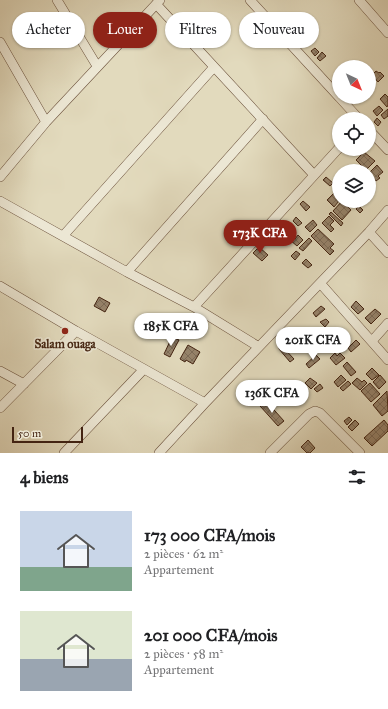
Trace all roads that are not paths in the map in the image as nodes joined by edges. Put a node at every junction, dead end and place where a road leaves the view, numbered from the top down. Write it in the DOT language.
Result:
graph roads {
  1 [pos="57,0"];
  2 [pos="250,0"];
  3 [pos="359,0"];
  4 [pos="158,2"];
  5 [pos="388,33"];
  6 [pos="1,46"];
  7 [pos="97,66"];
  8 [pos="214,67"];
  9 [pos="332,89"];
  10 [pos="345,104"];
  11 [pos="353,112"];
  12 [pos="263,120"];
  13 [pos="46,122"];
  14 [pos="376,137"];
  15 [pos="388,150"];
  16 [pos="332,156"];
  17 [pos="314,175"];
  18 [pos="0,177"];
  19 [pos="0,201"];
  20 [pos="388,210"];
  21 [pos="369,232"];
  22 [pos="63,236"];
  23 [pos="388,253"];
  24 [pos="127,272"];
  25 [pos="320,283"];
  26 [pos="0,286"];
  27 [pos="194,307"];
  28 [pos="388,323"];
  29 [pos="76,331"];
  30 [pos="372,341"];
  31 [pos="259,347"];
  32 [pos="388,360"];
  33 [pos="144,369"];
  34 [pos="0,371"];
  35 [pos="24,384"];
  36 [pos="205,403"];
  37 [pos="0,408"];
  38 [pos="64,453"];
  39 [pos="159,453"];
  40 [pos="270,453"];
  41 [pos="360,453"];
  1 -- 7 [label="street"];
  2 -- 9 [label="street"];
  3 -- 5 [label="street"];
  4 -- 7 [label="street"];
  4 -- 8 [label="street"];
  6 -- 13 [label="street"];
  7 -- 13 [label="street"];
  8 -- 12 [label="street"];
  8 -- 22 [label="street"];
  10 -- 11 [label="street"];
  12 -- 17 [label="street"];
  12 -- 24 [label="street"];
  13 -- 18 [label="street"];
  14 -- 15 [label="street"];
  16 -- 17 [label="street"];
  17 -- 27 [label="street"];
  19 -- 22 [label="street"];
  20 -- 21 [label="street"];
  21 -- 23 [label="street"];
  21 -- 25 [label="street"];
  22 -- 24 [label="street"];
  24 -- 27 [label="street"];
  25 -- 30 [label="street"];
  25 -- 31 [label="street"];
  26 -- 29 [label="street"];
  27 -- 31 [label="street"];
  28 -- 30 [label="street"];
  29 -- 33 [label="street"];
  29 -- 35 [label="street"];
  30 -- 32 [label="street"];
  31 -- 36 [label="street"];
  33 -- 36 [label="street"];
  33 -- 38 [label="street"];
  34 -- 35 [label="street"];
  35 -- 37 [label="street"];
  36 -- 39 [label="street"];
  40 -- 41 [label="street"];
}
